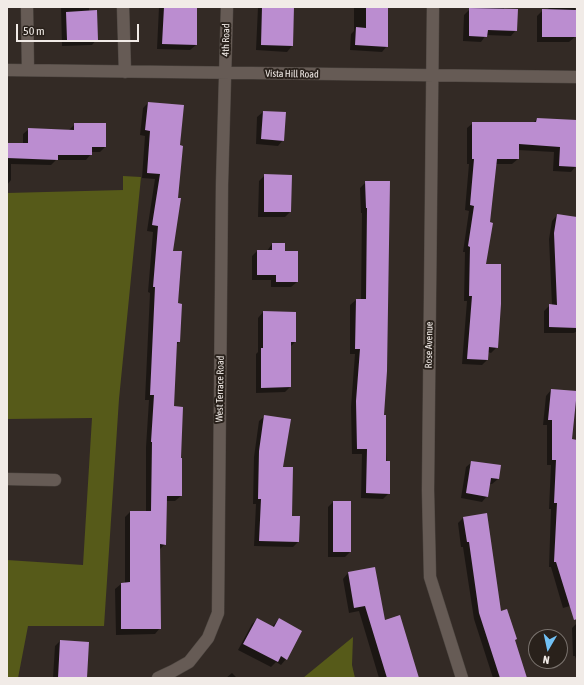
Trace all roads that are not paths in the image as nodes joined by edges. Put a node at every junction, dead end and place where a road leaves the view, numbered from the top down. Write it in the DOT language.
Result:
graph roads {
  1 [pos="27,7"];
  2 [pos="124,7"];
  3 [pos="227,7"];
  4 [pos="433,7"];
  5 [pos="7,70"];
  6 [pos="28,70"];
  7 [pos="124,72"];
  8 [pos="225,73"];
  9 [pos="433,75"];
  10 [pos="577,77"];
  11 [pos="7,480"];
  12 [pos="55,480"];
  13 [pos="158,678"];
  14 [pos="462,678"];
  1 -- 6 [label="street"];
  2 -- 7 [label="street"];
  3 -- 8 [label="street, 4th Road"];
  4 -- 9 [label="street, Rose Avenue"];
  5 -- 6 [label="street, Vista Hill Road"];
  6 -- 7 [label="street, Vista Hill Road"];
  7 -- 8 [label="street, Vista Hill Road"];
  8 -- 9 [label="street, Vista Hill Road"];
  8 -- 13 [label="street, West Terrace Road"];
  9 -- 10 [label="street, Vista Hill Road"];
  9 -- 14 [label="street, Rose Avenue"];
  11 -- 12 [label="street"];
}
